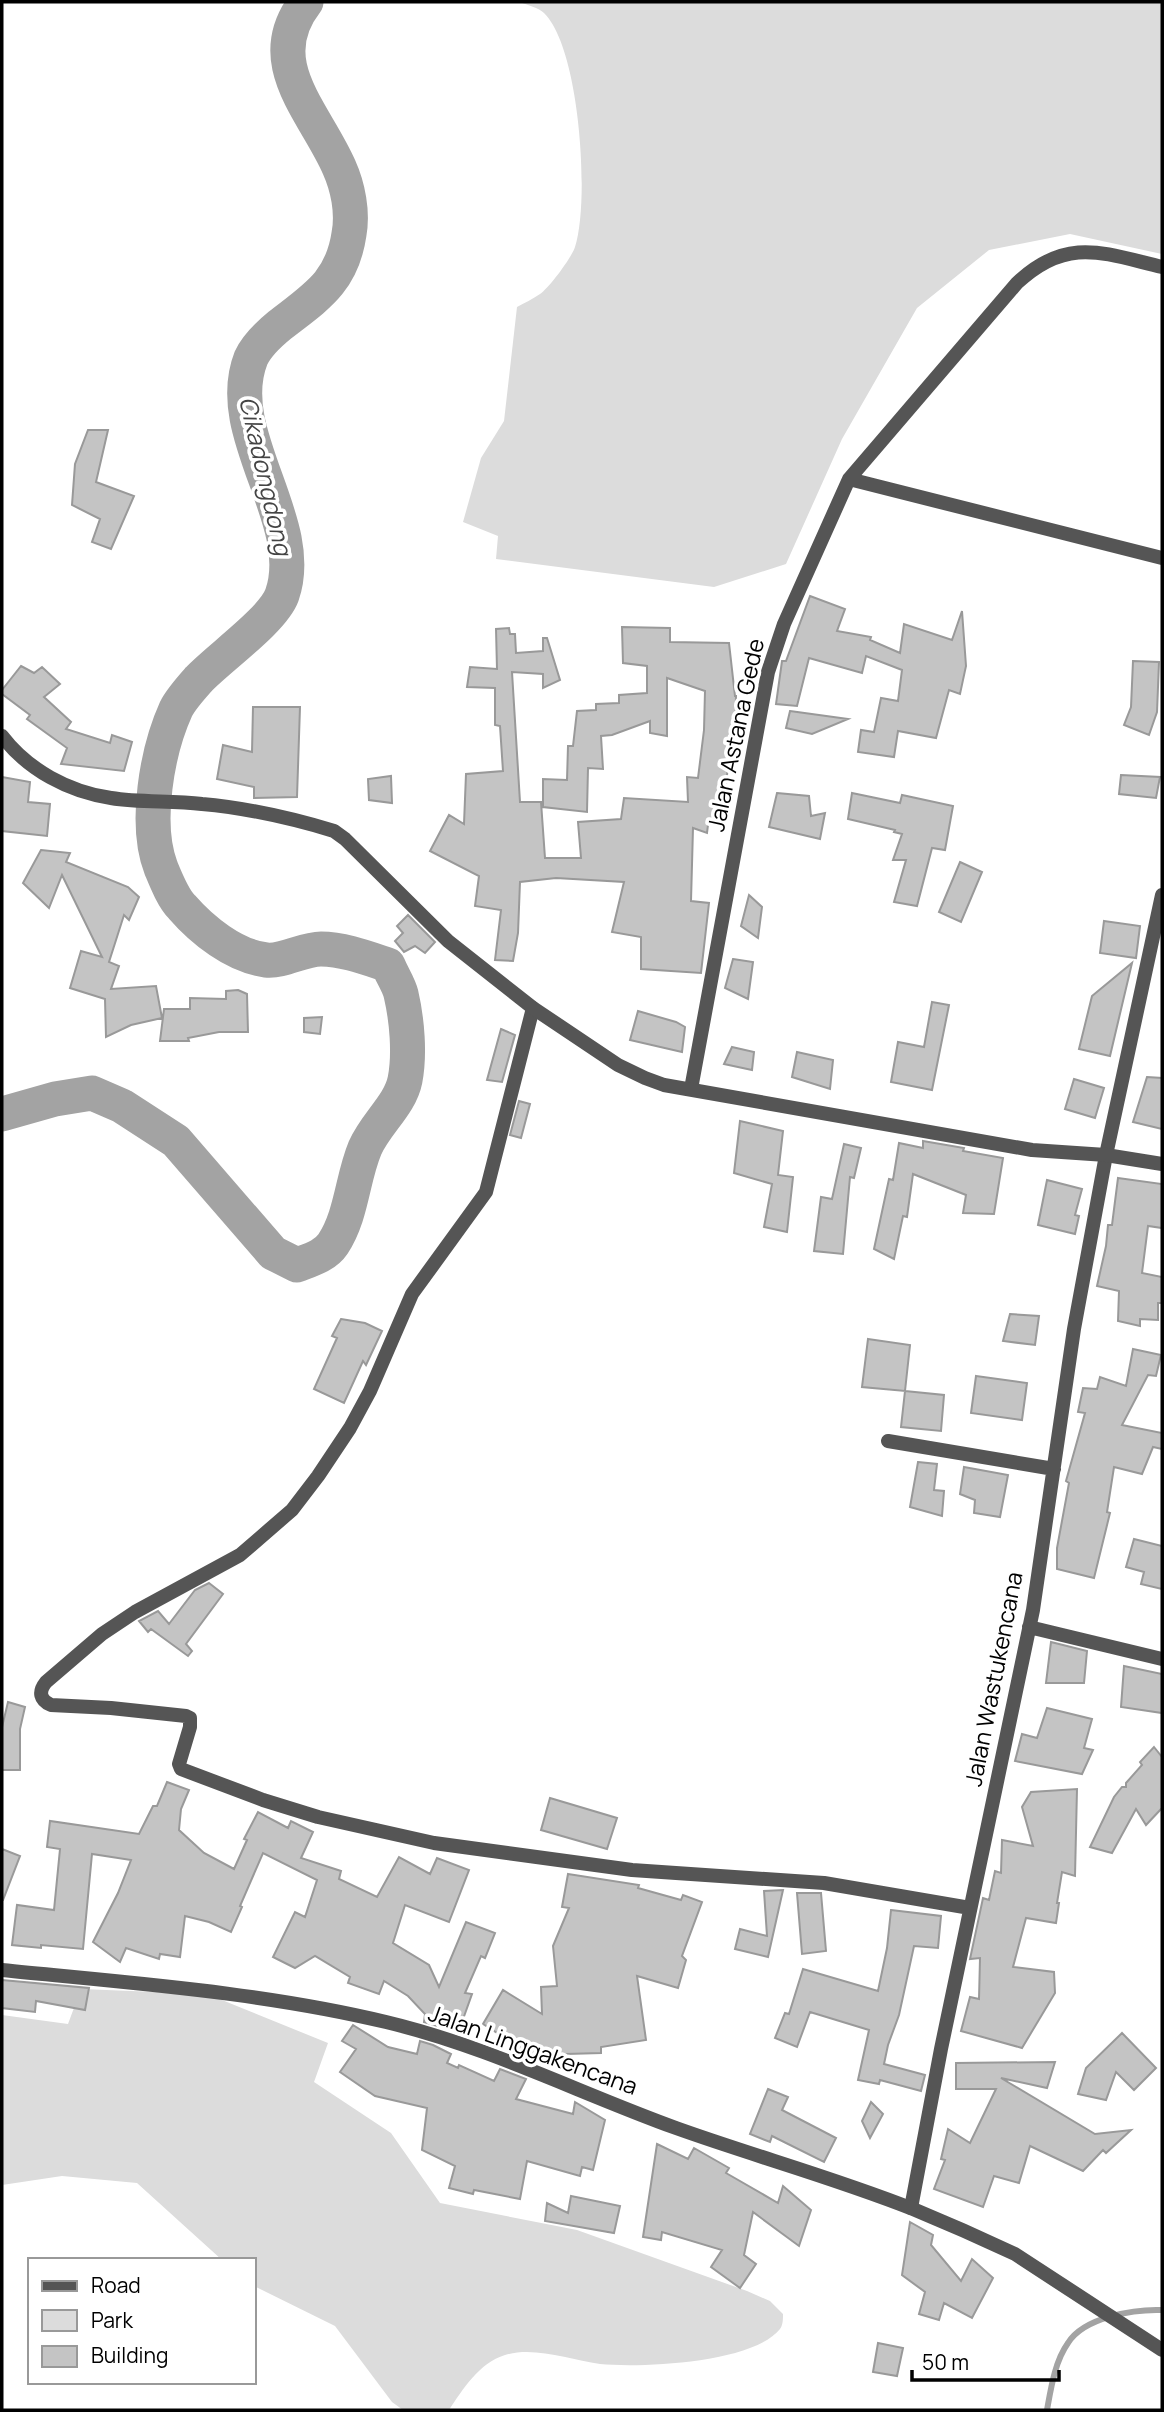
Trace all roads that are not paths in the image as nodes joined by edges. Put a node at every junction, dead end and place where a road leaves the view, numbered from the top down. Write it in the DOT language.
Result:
graph roads {
  1 [pos="1162,267"];
  2 [pos="849,479"];
  3 [pos="1162,558"];
  4 [pos="2,736"];
  5 [pos="1162,894"];
  6 [pos="533,1008"];
  7 [pos="691,1089"];
  8 [pos="1107,1155"];
  9 [pos="1162,1164"];
  10 [pos="888,1441"];
  11 [pos="1054,1469"];
  12 [pos="1029,1627"];
  13 [pos="1162,1658"];
  14 [pos="970,1908"];
  15 [pos="2,1970"];
  16 [pos="911,2208"];
  17 [pos="1162,2350"];
  1 -- 2 [label="street, Jalan Astana Gede"];
  2 -- 3 [label="street"];
  2 -- 7 [label="street, Jalan Astana Gede"];
  4 -- 6 [label="street"];
  5 -- 8 [label="street, Jalan Wastukencana"];
  6 -- 7 [label="street"];
  6 -- 14 [label="street"];
  7 -- 8 [label="street"];
  8 -- 9 [label="street"];
  8 -- 11 [label="street, Jalan Wastukencana"];
  10 -- 11 [label="street"];
  11 -- 12 [label="street, Jalan Wastukencana"];
  12 -- 13 [label="street"];
  12 -- 14 [label="street, Jalan Wastukencana"];
  14 -- 16 [label="street, Jalan Wastukencana"];
  15 -- 16 [label="street, Jalan Linggakencana"];
  16 -- 17 [label="street, Jalan Linggakencana"];
}
